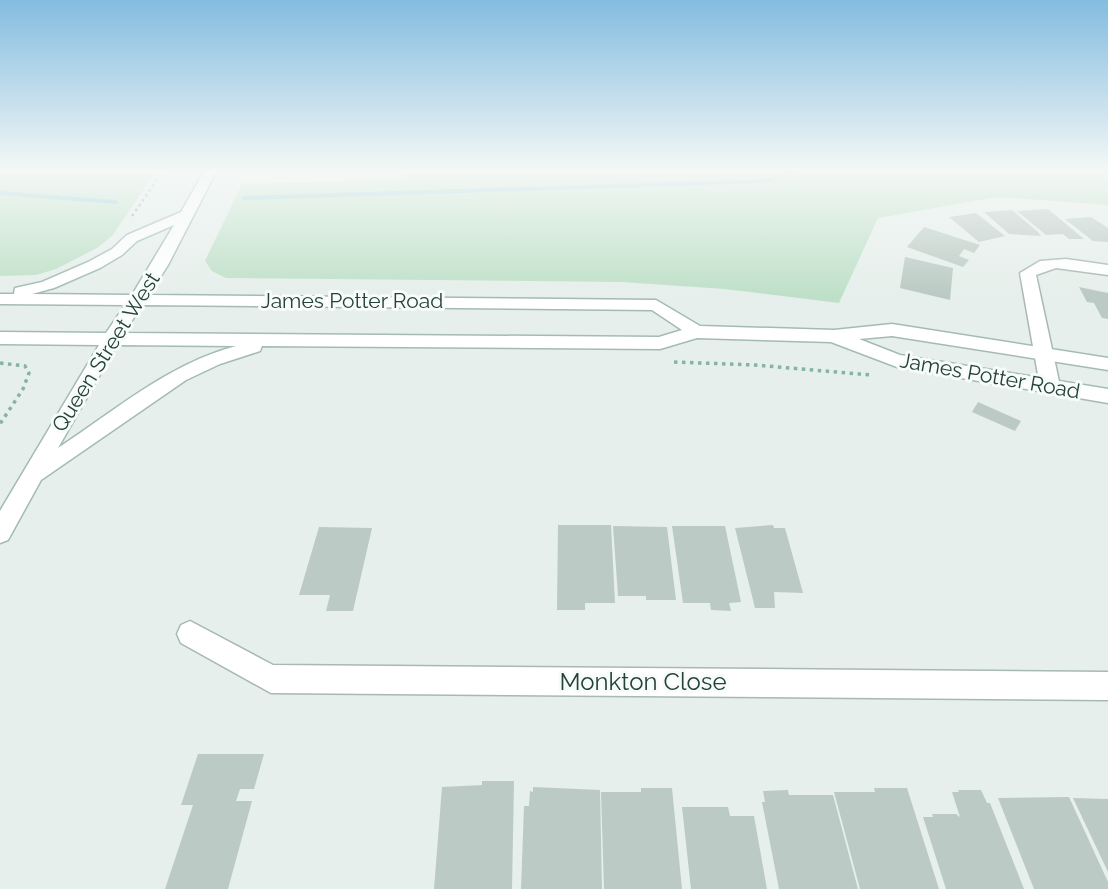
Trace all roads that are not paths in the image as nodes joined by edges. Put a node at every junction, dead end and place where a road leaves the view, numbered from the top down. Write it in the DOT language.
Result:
graph roads {
  1 [pos="188,211"];
  2 [pos="186,215"];
  3 [pos="1108,270"];
  4 [pos="0,297"];
  5 [pos="137,300"];
  6 [pos="696,332"];
  7 [pos="834,336"];
  8 [pos="0,338"];
  9 [pos="112,338"];
  10 [pos="323,339"];
  11 [pos="1043,353"];
  12 [pos="1108,364"];
  13 [pos="1050,386"];
  14 [pos="1108,396"];
  15 [pos="31,476"];
  16 [pos="0,533"];
  17 [pos="190,634"];
  18 [pos="1108,686"];
  1 -- 2 [label="main road, Queen Street West"];
  2 -- 4 [label="main road"];
  2 -- 5 [label="main road, Queen Street West"];
  3 -- 11 [label="main road"];
  4 -- 5 [label="main road, James Potter Road"];
  5 -- 6 [label="main road, James Potter Road"];
  5 -- 9 [label="main road, Queen Street West"];
  6 -- 7 [label="main road, James Potter Road"];
  6 -- 10 [label="main road, James Potter Road"];
  7 -- 11 [label="main road, James Potter Road"];
  7 -- 13 [label="main road, James Potter Road"];
  8 -- 9 [label="main road, James Potter Road"];
  9 -- 10 [label="main road, James Potter Road"];
  9 -- 15 [label="main road, Queen Street West"];
  10 -- 15 [label="main road"];
  11 -- 12 [label="main road, James Potter Road"];
  11 -- 13 [label="main road"];
  13 -- 14 [label="main road, James Potter Road"];
  15 -- 16 [label="main road, Queen Street West"];
  17 -- 18 [label="main road, Monkton Close"];
}
